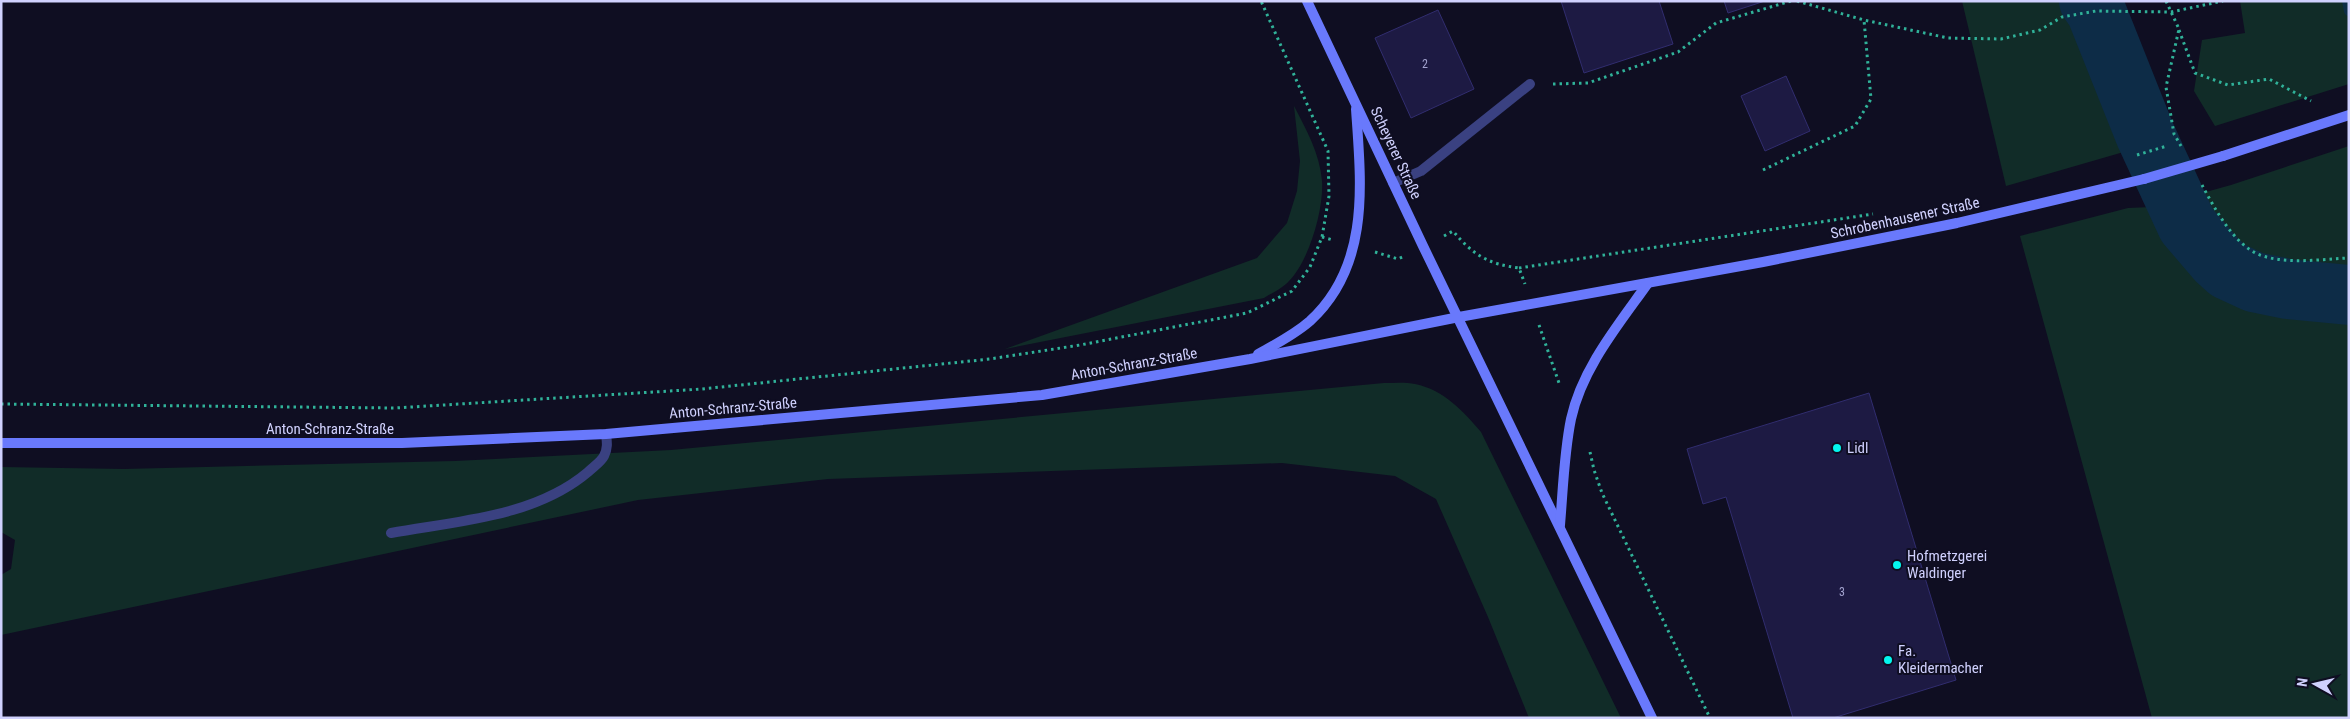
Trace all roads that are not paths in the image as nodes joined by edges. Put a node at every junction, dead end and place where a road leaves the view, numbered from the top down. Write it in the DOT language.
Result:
graph roads {
  1 [pos="1307,1"];
  2 [pos="1530,84"];
  3 [pos="1355,102"];
  4 [pos="2349,114"];
  5 [pos="1393,184"];
  6 [pos="1648,283"];
  7 [pos="1459,317"];
  8 [pos="1250,359"];
  9 [pos="606,434"];
  10 [pos="1,443"];
  11 [pos="1560,526"];
  12 [pos="391,533"];
  13 [pos="1652,718"];
  1 -- 3 [label="main road, Scheyerer Straße"];
  2 -- 5 [label="lane"];
  3 -- 5 [label="main road, Scheyerer Straße"];
  3 -- 8 [label="main road"];
  4 -- 6 [label="main road, Schrobenhausener Straße, bridge"];
  5 -- 7 [label="main road, Scheyerer Straße"];
  6 -- 7 [label="main road, Schrobenhausener Straße"];
  6 -- 11 [label="main road"];
  7 -- 8 [label="main road, Anton-Schranz-Straße"];
  7 -- 11 [label="main road, Scheyerer Straße"];
  8 -- 9 [label="main road, Anton-Schranz-Straße"];
  9 -- 10 [label="main road, Anton-Schranz-Straße"];
  9 -- 12 [label="lane"];
  11 -- 13 [label="main road, Scheyerer Straße"];
}
